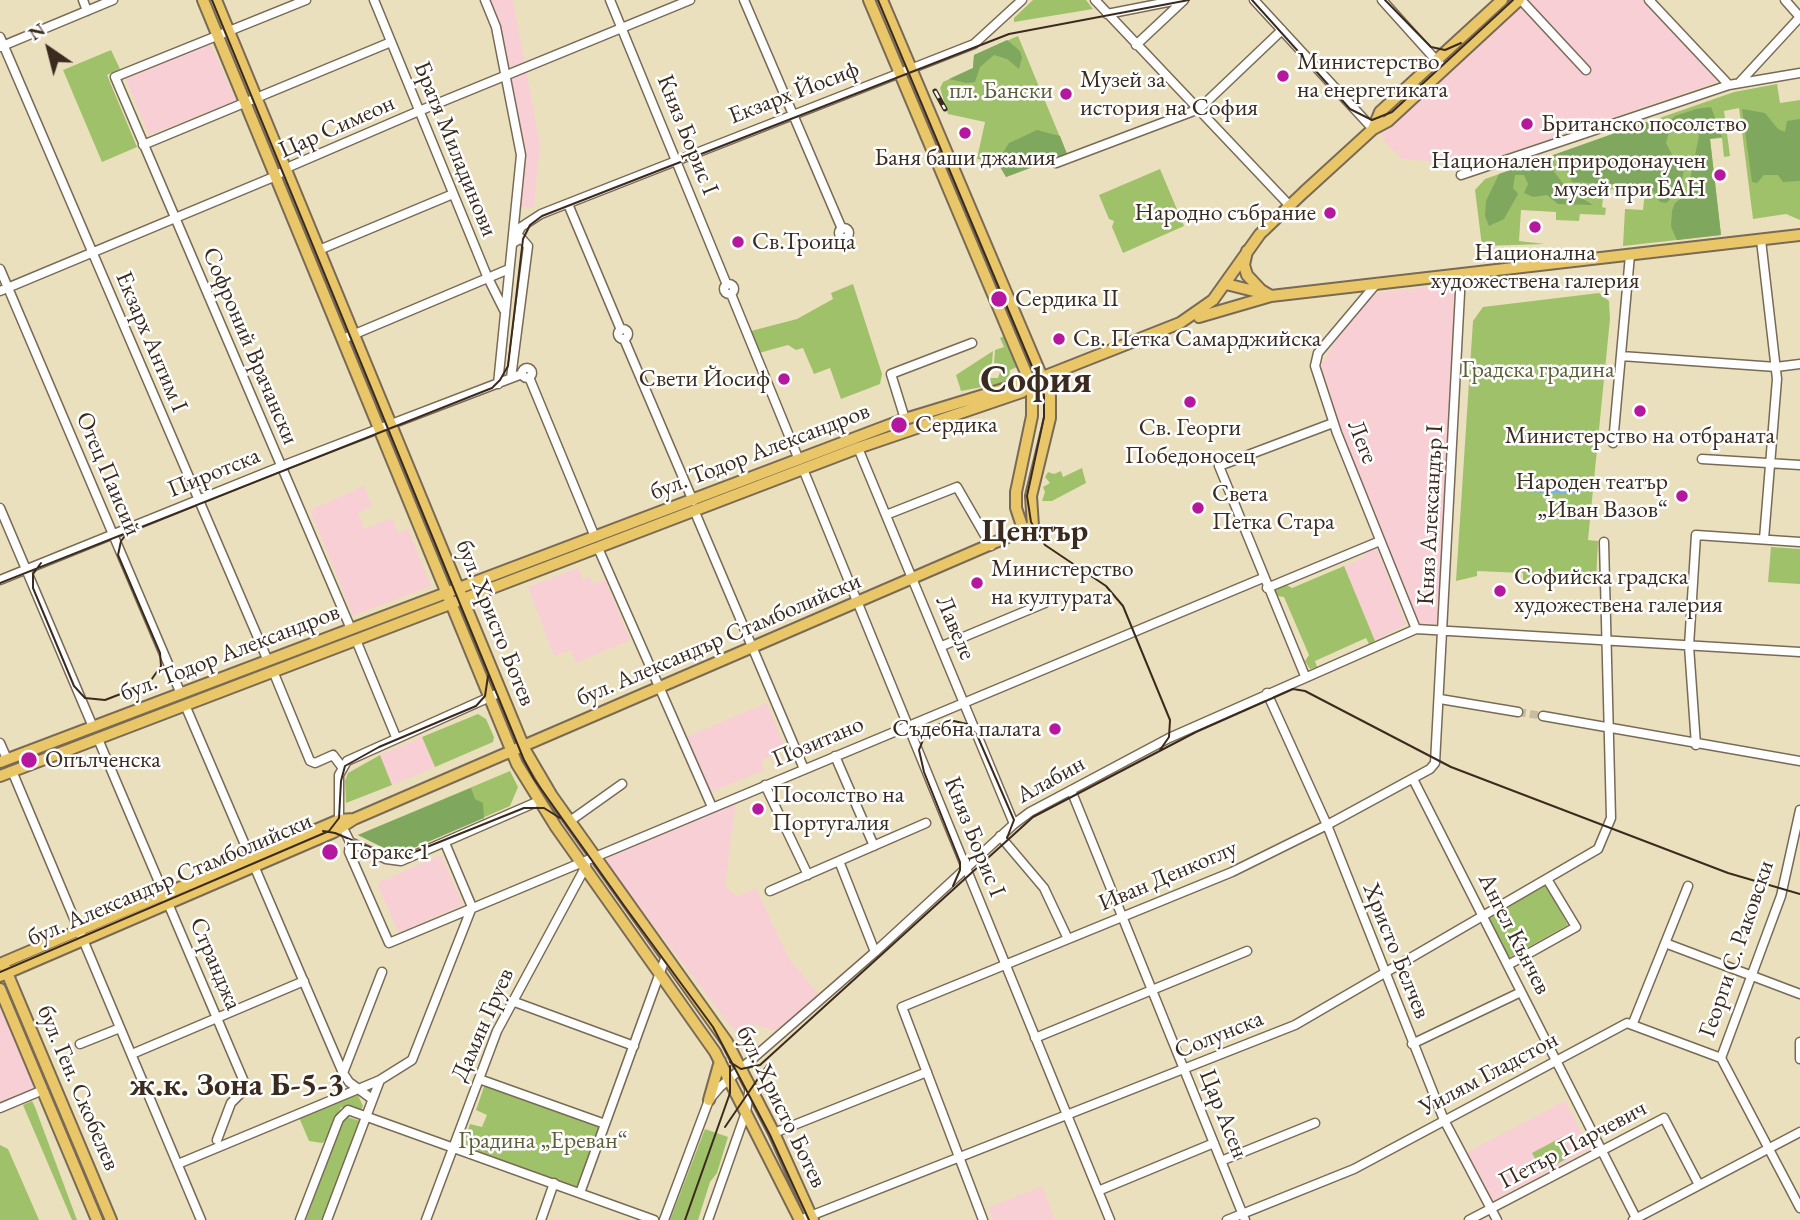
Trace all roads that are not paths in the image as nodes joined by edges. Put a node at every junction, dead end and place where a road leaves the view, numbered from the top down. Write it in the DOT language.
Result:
graph roads {
  1 [pos="83,0"];
  2 [pos="113,0"];
  3 [pos="203,0"];
  4 [pos="216,0"];
  5 [pos="306,0"];
  6 [pos="374,0"];
  7 [pos="485,0"];
  8 [pos="610,0"];
  9 [pos="690,0"];
  10 [pos="744,0"];
  11 [pos="869,0"];
  12 [pos="882,0"];
  13 [pos="1022,0"];
  14 [pos="1095,0"];
  15 [pos="1178,0"];
  16 [pos="1184,0"];
  17 [pos="1254,0"];
  18 [pos="1382,0"];
  19 [pos="1502,0"];
  20 [pos="1520,0"];
  21 [pos="1649,0"];
  22 [pos="1785,0"];
  23 [pos="88,11"];
  24 [pos="1107,14"];
  25 [pos="1800,17"];
  26 [pos="622,28"];
  27 [pos="1282,30"];
  28 [pos="229,31"];
  29 [pos="218,35"];
  30 [pos="391,42"];
  31 [pos="1,43"];
  32 [pos="1136,45"];
  33 [pos="1440,65"];
  34 [pos="1586,70"];
  35 [pos="905,71"];
  36 [pos="1800,73"];
  37 [pos="505,76"];
  38 [pos="1740,82"];
  39 [pos="1729,85"];
  40 [pos="251,100"];
  41 [pos="1199,109"];
  42 [pos="419,111"];
  43 [pos="791,115"];
  44 [pos="1373,129"];
  45 [pos="143,145"];
  46 [pos="676,160"];
  47 [pos="1056,163"];
  48 [pos="286,169"];
  49 [pos="1461,175"];
  50 [pos="276,176"];
  51 [pos="453,194"];
  52 [pos="568,204"];
  53 [pos="1290,206"];
  54 [pos="174,218"];
  55 [pos="842,229"];
  56 [pos="1800,235"];
  57 [pos="1761,240"];
  58 [pos="512,245"];
  59 [pos="1248,248"];
  60 [pos="319,250"];
  61 [pos="92,253"];
  62 [pos="1630,255"];
  63 [pos="0,269"];
  64 [pos="509,269"];
  65 [pos="1461,274"];
  66 [pos="488,278"];
  67 [pos="1377,283"];
  68 [pos="1226,284"];
  69 [pos="4,289"];
  70 [pos="1271,296"];
  71 [pos="505,310"];
  72 [pos="1180,323"];
  73 [pos="349,337"];
  74 [pos="972,343"];
  75 [pos="1621,356"];
  76 [pos="1800,365"];
  77 [pos="1776,368"];
  78 [pos="1043,377"];
  79 [pos="511,378"];
  80 [pos="1031,383"];
  81 [pos="498,384"];
  82 [pos="905,419"];
  83 [pos="1333,423"];
  84 [pos="391,426"];
  85 [pos="379,430"];
  86 [pos="1612,443"];
  87 [pos="858,448"];
  88 [pos="1702,459"];
  89 [pos="1771,463"];
  90 [pos="801,464"];
  91 [pos="1800,465"];
  92 [pos="281,466"];
  93 [pos="197,500"];
  94 [pos="694,506"];
  95 [pos="0,508"];
  96 [pos="886,515"];
  97 [pos="1028,530"];
  98 [pos="113,535"];
  99 [pos="1764,539"];
  100 [pos="1380,541"];
  101 [pos="1604,541"];
  102 [pos="596,542"];
  103 [pos="1800,542"];
  104 [pos="991,546"];
  105 [pos="26,570"];
  106 [pos="1263,578"];
  107 [pos="913,579"];
  108 [pos="0,580"];
  109 [pos="1267,588"];
  110 [pos="462,593"];
  111 [pos="451,598"];
  112 [pos="858,603"];
  113 [pos="1045,603"];
  114 [pos="1416,629"];
  115 [pos="1444,631"];
  116 [pos="354,635"];
  117 [pos="1605,641"];
  118 [pos="942,646"];
  119 [pos="1689,646"];
  120 [pos="753,648"];
  121 [pos="1800,652"];
  122 [pos="270,666"];
  123 [pos="1305,676"];
  124 [pos="659,688"];
  125 [pos="1267,693"];
  126 [pos="495,695"];
  127 [pos="183,699"];
  128 [pos="1440,699"];
  129 [pos="965,702"];
  130 [pos="1518,712"];
  131 [pos="1543,716"];
  132 [pos="908,725"];
  133 [pos="93,727"];
  134 [pos="1608,728"];
  135 [pos="396,737"];
  136 [pos="98,739"];
  137 [pos="0,743"];
  138 [pos="1696,744"];
  139 [pos="523,746"];
  140 [pos="511,751"];
  141 [pos="835,756"];
  142 [pos="1436,758"];
  143 [pos="3,760"];
  144 [pos="1800,761"];
  145 [pos="342,767"];
  146 [pos="804,769"];
  147 [pos="12,771"];
  148 [pos="0,776"];
  149 [pos="1413,779"];
  150 [pos="622,784"];
  151 [pos="765,785"];
  152 [pos="1071,790"];
  153 [pos="539,801"];
  154 [pos="712,807"];
  155 [pos="1800,810"];
  156 [pos="570,821"];
  157 [pos="926,823"];
  158 [pos="341,824"];
  159 [pos="1014,824"];
  160 [pos="1327,825"];
  161 [pos="1000,836"];
  162 [pos="350,842"];
  163 [pos="444,843"];
  164 [pos="874,846"];
  165 [pos="594,856"];
  166 [pos="839,861"];
  167 [pos="251,863"];
  168 [pos="583,864"];
  169 [pos="966,870"];
  170 [pos="808,875"];
  171 [pos="1547,879"];
  172 [pos="1688,886"];
  173 [pos="770,891"];
  174 [pos="167,899"];
  175 [pos="472,907"];
  176 [pos="1482,916"];
  177 [pos="1122,917"];
  178 [pos="81,935"];
  179 [pos="1068,939"];
  180 [pos="1665,943"];
  181 [pos="1247,951"];
  182 [pos="875,952"];
  183 [pos="666,956"];
  184 [pos="1005,964"];
  185 [pos="1508,965"];
  186 [pos="2,966"];
  187 [pos="382,972"];
  188 [pos="660,972"];
  189 [pos="1383,974"];
  190 [pos="1751,975"];
  191 [pos="304,981"];
  192 [pos="0,989"];
  193 [pos="1152,991"];
  194 [pos="1521,992"];
  195 [pos="1800,994"];
  196 [pos="512,1001"];
  197 [pos="217,1018"];
  198 [pos="1633,1023"];
  199 [pos="120,1028"];
  200 [pos="1035,1038"];
  201 [pos="1800,1042"];
  202 [pos="80,1044"];
  203 [pos="1412,1044"];
  204 [pos="634,1046"];
  205 [pos="132,1054"];
  206 [pos="1721,1058"];
  207 [pos="1558,1059"];
  208 [pos="1800,1059"];
  209 [pos="720,1061"];
  210 [pos="741,1069"];
  211 [pos="1184,1070"];
  212 [pos="927,1072"];
  213 [pos="343,1073"];
  214 [pos="479,1079"];
  215 [pos="380,1080"];
  216 [pos="728,1080"];
  217 [pos="750,1086"];
  218 [pos="359,1088"];
  219 [pos="43,1090"];
  220 [pos="372,1099"];
  221 [pos="709,1100"];
  222 [pos="0,1108"];
  223 [pos="746,1112"];
  224 [pos="366,1114"];
  225 [pos="1067,1116"];
  226 [pos="1444,1120"];
  227 [pos="1315,1123"];
  228 [pos="605,1124"];
  229 [pos="752,1124"];
  230 [pos="740,1128"];
  231 [pos="1800,1132"];
  232 [pos="774,1133"];
  233 [pos="217,1140"];
  234 [pos="1214,1143"];
  235 [pos="453,1146"];
  236 [pos="1769,1149"];
  237 [pos="1602,1150"];
  238 [pos="960,1158"];
  239 [pos="1221,1161"];
  240 [pos="178,1164"];
  241 [pos="554,1183"];
  242 [pos="1699,1185"];
  243 [pos="1098,1191"];
  244 [pos="580,1193"];
  245 [pos="1800,1208"];
  246 [pos="1491,1209"];
  247 [pos="1244,1217"];
  248 [pos="806,1219"];
  249 [pos="1635,1219"];
  250 [pos="97,1220"];
  251 [pos="111,1220"];
  252 [pos="201,1220"];
  253 [pos="300,1220"];
  254 [pos="327,1220"];
  255 [pos="426,1220"];
  256 [pos="541,1220"];
  257 [pos="654,1220"];
  258 [pos="664,1220"];
  259 [pos="708,1220"];
  260 [pos="983,1220"];
  261 [pos="1110,1220"];
  262 [pos="1227,1220"];
  263 [pos="1469,1220"];
  264 [pos="1497,1220"];
  1 -- 23 [label="street"];
  2 -- 23 [label="street"];
  3 -- 29 [label="main road, бул. Христо Ботев"];
  4 -- 28 [label="main road, бул. Христо Ботев"];
  5 -- 28 [label="street"];
  6 -- 30 [label="street, Братя Миладинови"];
  7 -- 37 [label="street"];
  8 -- 26 [label="street, Княз Борис I"];
  9 -- 26 [label="street, Цар Симеон"];
  10 -- 43 [label="street"];
  11 -- 35 [label="main road"];
  12 -- 35 [label="main road"];
  13 -- 35 [label="street, Екзарх Йосиф"];
  14 -- 24 [label="street"];
  15 -- 24 [label="street"];
  16 -- 32 [label="street"];
  17 -- 27 [label="street"];
  18 -- 33 [label="street"];
  19 -- 33 [label="main road"];
  20 -- 33 [label="main road"];
  20 -- 34 [label="street"];
  21 -- 39 [label="street"];
  22 -- 25 [label="street"];
  23 -- 31 [label="street"];
  24 -- 32 [label="street"];
  25 -- 38 [label="street"];
  26 -- 37 [label="street, Цар Симеон"];
  26 -- 46 [label="street, Княз Борис I"];
  27 -- 41 [label="street"];
  27 -- 44 [label="street"];
  28 -- 29 [label="street"];
  28 -- 40 [label="main road, бул. Христо Ботев"];
  29 -- 40 [label="main road, бул. Христо Ботев"];
  29 -- 45 [label="street, Софроний Врачански"];
  30 -- 40 [label="street"];
  30 -- 42 [label="street, Братя Миладинови"];
  31 -- 61 [label="street, Екзарх Антим I"];
  32 -- 41 [label="street"];
  33 -- 44 [label="main road"];
  35 -- 43 [label="street, Екзарх Йосиф"];
  35 -- 78 [label="main road"];
  35 -- 80 [label="main road"];
  36 -- 38 [label="street"];
  37 -- 42 [label="street, Цар Симеон"];
  37 -- 58 [label="street"];
  38 -- 39 [label="street"];
  39 -- 49 [label="street"];
  40 -- 45 [label="street"];
  40 -- 48 [label="main road, бул. Христо Ботев"];
  40 -- 50 [label="main road, бул. Христо Ботев"];
  41 -- 47 [label="street"];
  41 -- 53 [label="street"];
  42 -- 48 [label="street, Цар Симеон"];
  42 -- 51 [label="street, Братя Миладинови"];
  43 -- 46 [label="street, Екзарх Йосиф"];
  43 -- 55 [label="street"];
  44 -- 53 [label="main road"];
  45 -- 54 [label="street, Софроний Врачански"];
  46 -- 52 [label="street, Екзарх Йосиф"];
  46 -- 90 [label="street, Княз Борис I"];
  48 -- 50 [label="street, Цар Симеон"];
  48 -- 60 [label="main road, бул. Христо Ботев"];
  50 -- 54 [label="street, Цар Симеон"];
  50 -- 73 [label="main road, бул. Христо Ботев"];
  51 -- 60 [label="street"];
  51 -- 66 [label="street, Братя Миладинови"];
  52 -- 58 [label="street, Екзарх Йосиф"];
  52 -- 94 [label="street"];
  53 -- 59 [label="main road"];
  54 -- 61 [label="street, Цар Симеон"];
  54 -- 92 [label="street, Софроний Врачански"];
  56 -- 57 [label="main road"];
  57 -- 62 [label="main road"];
  57 -- 77 [label="street"];
  58 -- 64 [label="street"];
  58 -- 79 [label="street"];
  59 -- 68 [label="main road"];
  59 -- 70 [label="main road"];
  60 -- 73 [label="main road, бул. Христо Ботев"];
  61 -- 69 [label="street, Цар Симеон"];
  61 -- 93 [label="street, Екзарх Антим I"];
  62 -- 65 [label="main road"];
  62 -- 75 [label="street"];
  63 -- 69 [label="street, Отец Паисий"];
  64 -- 66 [label="street"];
  64 -- 71 [label="street"];
  65 -- 67 [label="main road"];
  65 -- 115 [label="street, Княз Александър I"];
  66 -- 71 [label="street, Братя Миладинови"];
  66 -- 73 [label="street"];
  67 -- 70 [label="main road"];
  67 -- 83 [label="street, Леге"];
  68 -- 70 [label="main road"];
  68 -- 72 [label="main road"];
  69 -- 98 [label="street, Отец Паисий"];
  70 -- 72 [label="main road"];
  71 -- 81 [label="street"];
  72 -- 78 [label="main road, бул. Тодор Александров"];
  73 -- 84 [label="main road, бул. Христо Ботев"];
  73 -- 85 [label="main road, бул. Христо Ботев"];
  74 -- 82 [label="street"];
  75 -- 77 [label="street"];
  75 -- 86 [label="street"];
  76 -- 77 [label="street"];
  77 -- 89 [label="street"];
  78 -- 80 [label="main road, бул. Тодор Александров"];
  78 -- 97 [label="main road"];
  79 -- 81 [label="street, Пиротска"];
  79 -- 102 [label="street, Пиротска"];
  80 -- 82 [label="main road, бул. Тодор Александров"];
  80 -- 87 [label="main road, бул. Тодор Александров"];
  80 -- 97 [label="main road"];
  81 -- 84 [label="street, Пиротска"];
  82 -- 90 [label="main road, бул. Тодор Александров"];
  83 -- 100 [label="street, Леге"];
  83 -- 106 [label="street"];
  84 -- 85 [label="street, Пиротска"];
  84 -- 110 [label="main road, бул. Христо Ботев"];
  85 -- 92 [label="street, Пиротска"];
  85 -- 111 [label="main road, бул. Христо Ботев"];
  87 -- 90 [label="main road, бул. Тодор Александров"];
  87 -- 96 [label="street, Лавеле"];
  88 -- 89 [label="street"];
  89 -- 91 [label="street"];
  89 -- 99 [label="street"];
  90 -- 94 [label="main road, бул. Тодор Александров"];
  90 -- 112 [label="street, Княз Борис I"];
  92 -- 93 [label="street, Пиротска"];
  92 -- 116 [label="street, Софроний Врачански"];
  93 -- 98 [label="street, Пиротска"];
  93 -- 122 [label="street, Екзарх Антим I"];
  94 -- 102 [label="main road, бул. Тодор Александров"];
  94 -- 120 [label="street"];
  95 -- 105 [label="street"];
  96 -- 104 [label="street"];
  96 -- 107 [label="street, Лавеле"];
  97 -- 104 [label="main road, бул. Александър Стамболийски"];
  98 -- 105 [label="street, Пиротска"];
  98 -- 127 [label="street, Отец Паисий"];
  99 -- 103 [label="street"];
  99 -- 119 [label="street"];
  100 -- 109 [label="street"];
  100 -- 114 [label="street, Леге"];
  101 -- 117 [label="street"];
  102 -- 110 [label="main road, бул. Тодор Александров"];
  102 -- 124 [label="street"];
  104 -- 107 [label="main road, бул. Александър Стамболийски"];
  105 -- 108 [label="street, Пиротска"];
  105 -- 133 [label="street"];
  106 -- 109 [label="street"];
  106 -- 129 [label="street, Позитано"];
  107 -- 112 [label="main road, бул. Александър Стамболийски"];
  107 -- 118 [label="street, Лавеле"];
  109 -- 123 [label="street"];
  110 -- 111 [label="main road, бул. Тодор Александров"];
  110 -- 126 [label="main road, бул. Христо Ботев"];
  111 -- 116 [label="main road, бул. Тодор Александров"];
  111 -- 126 [label="main road, бул. Христо Ботев"];
  112 -- 120 [label="main road, бул. Александър Стамболийски"];
  112 -- 132 [label="street, Княз Борис I"];
  113 -- 118 [label="street"];
  114 -- 115 [label="street, Алабин"];
  114 -- 123 [label="street, Алабин"];
  115 -- 117 [label="street, Алабин"];
  115 -- 128 [label="street, Княз Александър I"];
  116 -- 122 [label="main road, бул. Тодор Александров"];
  116 -- 135 [label="street, Софроний Врачански"];
  117 -- 119 [label="street, Алабин"];
  117 -- 134 [label="street"];
  118 -- 129 [label="street, Лавеле"];
  119 -- 121 [label="street, Алабин"];
  119 -- 138 [label="street"];
  120 -- 124 [label="main road, бул. Александър Стамболийски"];
  120 -- 146 [label="street"];
  122 -- 127 [label="main road, бул. Тодор Александров"];
  122 -- 145 [label="street, Екзарх Антим I"];
  123 -- 125 [label="street, Алабин"];
  124 -- 139 [label="main road, бул. Александър Стамболийски"];
  124 -- 154 [label="street"];
  125 -- 152 [label="street, Алабин"];
  125 -- 160 [label="street, Христо Белчев"];
  126 -- 135 [label="street"];
  126 -- 139 [label="main road, бул. Христо Ботев"];
  126 -- 140 [label="main road, бул. Христо Ботев"];
  127 -- 133 [label="main road, бул. Тодор Александров"];
  127 -- 136 [label="main road, бул. Тодор Александров"];
  127 -- 167 [label="street, Отец Паисий"];
  128 -- 130 [label="street"];
  128 -- 142 [label="street, Княз Александър I"];
  129 -- 132 [label="street, Позитано"];
  129 -- 159 [label="street, Лавеле"];
  131 -- 134 [label="street"];
  132 -- 141 [label="street, Позитано"];
  132 -- 169 [label="street, Княз Борис I"];
  133 -- 143 [label="main road, бул. Тодор Александров"];
  134 -- 138 [label="street"];
  134 -- 171 [label="street, Солунска"];
  135 -- 145 [label="street"];
  136 -- 147 [label="main road, бул. Тодор Александров"];
  136 -- 174 [label="street, Странджа"];
  137 -- 143 [label="street"];
  138 -- 144 [label="street"];
  139 -- 140 [label="main road, бул. Александър Стамболийски"];
  139 -- 156 [label="main road, бул. Христо Ботев"];
  140 -- 153 [label="main road, бул. Христо Ботев"];
  140 -- 158 [label="main road, бул. Александър Стамболийски"];
  141 -- 146 [label="street, Позитано"];
  141 -- 164 [label="street"];
  142 -- 149 [label="street, Иван Денкоглу"];
  145 -- 158 [label="street"];
  146 -- 151 [label="street, Позитано"];
  147 -- 148 [label="main road, бул. Тодор Александров"];
  147 -- 178 [label="street"];
  149 -- 160 [label="street, Иван Денкоглу"];
  149 -- 176 [label="street, Ангел Кънчев"];
  150 -- 156 [label="street"];
  151 -- 154 [label="street, Позитано"];
  151 -- 170 [label="street"];
  152 -- 159 [label="street, Алабин"];
  152 -- 177 [label="street, Цар Асен"];
  153 -- 163 [label="street"];
  153 -- 168 [label="main road, бул. Христо Ботев"];
  154 -- 165 [label="street, Позитано"];
  155 -- 190 [label="street, Георги С. Раковски"];
  156 -- 165 [label="main road, бул. Христо Ботев"];
  157 -- 164 [label="street"];
  158 -- 162 [label="street"];
  158 -- 167 [label="main road, бул. Александър Стамболийски"];
  159 -- 161 [label="street, Алабин"];
  160 -- 177 [label="street, Иван Денкоглу"];
  160 -- 189 [label="street, Христо Белчев"];
  161 -- 169 [label="street, Алабин"];
  161 -- 179 [label="street"];
  162 -- 163 [label="street"];
  162 -- 175 [label="street, Позитано"];
  163 -- 175 [label="street"];
  164 -- 166 [label="street"];
  165 -- 168 [label="street, Позитано"];
  165 -- 183 [label="main road, бул. Христо Ботев"];
  166 -- 170 [label="street"];
  166 -- 182 [label="street"];
  167 -- 174 [label="main road, бул. Александър Стамболийски"];
  167 -- 191 [label="street, Отец Паисий"];
  168 -- 175 [label="street, Позитано"];
  168 -- 188 [label="main road, бул. Христо Ботев"];
  168 -- 196 [label="street, Дамян Груев"];
  169 -- 182 [label="street, Алабин"];
  169 -- 184 [label="street, Княз Борис I"];
  170 -- 173 [label="street"];
  171 -- 176 [label="street, Солунска"];
  171 -- 185 [label="street"];
  172 -- 180 [label="street"];
  174 -- 178 [label="main road, бул. Александър Стамболийски"];
  174 -- 197 [label="street, Странджа"];
  175 -- 215 [label="street"];
  176 -- 185 [label="street, Ангел Кънчев"];
  176 -- 189 [label="street, Солунска"];
  177 -- 179 [label="street, Иван Денкоглу"];
  177 -- 193 [label="street, Цар Асен"];
  178 -- 186 [label="main road, бул. Александър Стамболийски"];
  178 -- 199 [label="street"];
  179 -- 184 [label="street, Иван Денкоглу"];
  180 -- 190 [label="street"];
  180 -- 198 [label="street"];
  181 -- 193 [label="street"];
  182 -- 210 [label="street, Алабин"];
  183 -- 188 [label="street"];
  183 -- 210 [label="main road, бул. Христо Ботев"];
  184 -- 200 [label="street, Княз Борис I"];
  184 -- 212 [label="street, Иван Денкоглу"];
  185 -- 194 [label="street, Ангел Кънчев"];
  186 -- 251 [label="main road, бул. Ген. Скобелев"];
  187 -- 213 [label="street"];
  188 -- 204 [label="street"];
  188 -- 209 [label="main road, бул. Христо Ботев"];
  189 -- 203 [label="street, Христо Белчев"];
  189 -- 211 [label="street, Солунска"];
  190 -- 195 [label="street"];
  190 -- 206 [label="street, Георги С. Раковски"];
  191 -- 197 [label="street"];
  191 -- 213 [label="street, Отец Паисий"];
  192 -- 219 [label="main road, бул. Ген. Скобелев"];
  193 -- 200 [label="street"];
  193 -- 211 [label="street, Цар Асен"];
  194 -- 203 [label="street"];
  194 -- 207 [label="street, Ангел Кънчев"];
  196 -- 204 [label="street"];
  196 -- 214 [label="street, Дамян Груев"];
  197 -- 205 [label="street"];
  197 -- 233 [label="street, Странджа"];
  198 -- 206 [label="street"];
  198 -- 207 [label="street, Уилям Гладстон"];
  199 -- 202 [label="street"];
  199 -- 205 [label="street"];
  200 -- 225 [label="street, Княз Борис I"];
  201 -- 208 [label="street"];
  203 -- 226 [label="street, Христо Белчев"];
  204 -- 228 [label="street"];
  205 -- 240 [label="street"];
  206 -- 236 [label="street, Георги С. Раковски"];
  207 -- 226 [label="street, Уилям Гладстон"];
  207 -- 237 [label="street, Ангел Кънчев"];
  209 -- 216 [label="main road, бул. Христо Ботев"];
  209 -- 221 [label="main road"];
  210 -- 216 [label="street, Алабин"];
  210 -- 217 [label="main road, бул. Христо Ботев"];
  211 -- 225 [label="street, Солунска"];
  211 -- 234 [label="street, Цар Асен"];
  212 -- 232 [label="street"];
  212 -- 238 [label="street"];
  213 -- 218 [label="street, Отец Паисий"];
  214 -- 228 [label="street"];
  214 -- 235 [label="street, Дамян Груев"];
  215 -- 218 [label="street"];
  215 -- 220 [label="street"];
  216 -- 221 [label="street, Алабин"];
  216 -- 223 [label="main road, бул. Христо Ботев"];
  217 -- 223 [label="street"];
  217 -- 232 [label="main road, бул. Христо Ботев"];
  218 -- 220 [label="street, Отец Паисий"];
  218 -- 240 [label="street"];
  219 -- 222 [label="street"];
  219 -- 250 [label="main road, бул. Ген. Скобелев"];
  220 -- 224 [label="street"];
  221 -- 258 [label="street"];
  223 -- 229 [label="main road, бул. Христо Ботев"];
  223 -- 230 [label="street"];
  224 -- 235 [label="street"];
  224 -- 253 [label="street"];
  224 -- 254 [label="street"];
  225 -- 238 [label="street, Солунска"];
  225 -- 243 [label="street, Княз Борис I"];
  226 -- 246 [label="street, Христо Белчев"];
  226 -- 247 [label="street, Уилям Гладстон"];
  227 -- 239 [label="street"];
  228 -- 244 [label="street"];
  229 -- 230 [label="street"];
  229 -- 248 [label="main road, бул. Христо Ботев"];
  230 -- 259 [label="street"];
  231 -- 236 [label="street"];
  232 -- 248 [label="main road, бул. Христо Ботев"];
  234 -- 239 [label="street, Цар Асен"];
  234 -- 243 [label="street"];
  235 -- 241 [label="street"];
  235 -- 255 [label="street, Дамян Груев"];
  236 -- 242 [label="street"];
  236 -- 245 [label="street, Георги С. Раковски"];
  237 -- 242 [label="street, Петър Парчевич"];
  237 -- 246 [label="street, Петър Парчевич"];
  237 -- 249 [label="street, Ангел Кънчев"];
  238 -- 248 [label="street, Солунска"];
  238 -- 260 [label="street"];
  239 -- 247 [label="street, Цар Асен"];
  240 -- 252 [label="street"];
  241 -- 244 [label="street"];
  241 -- 256 [label="street"];
  242 -- 249 [label="street"];
  243 -- 261 [label="street, Княз Борис I"];
  244 -- 257 [label="street"];
  246 -- 263 [label="street, Петър Парчевич"];
  246 -- 264 [label="street, Христо Белчев"];
  247 -- 262 [label="street, Уилям Гладстон"];
}
